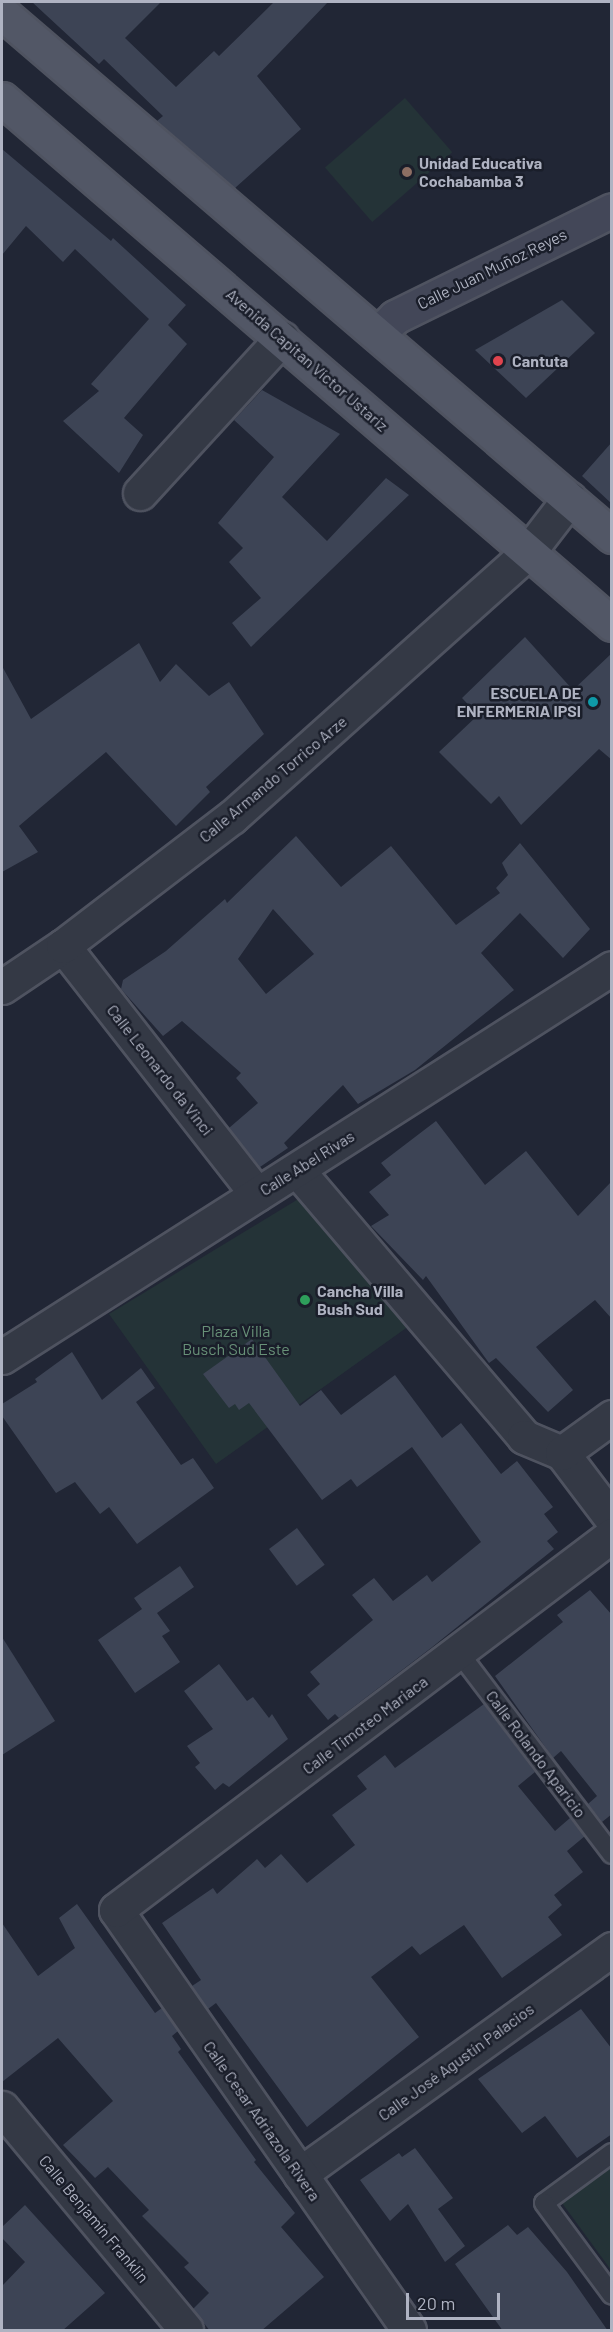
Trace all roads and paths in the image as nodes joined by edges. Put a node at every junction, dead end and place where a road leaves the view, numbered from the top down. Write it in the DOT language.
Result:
graph roads {
  1 [pos="2,13"];
  2 [pos="2,99"];
  3 [pos="612,210"];
  4 [pos="377,334"];
  5 [pos="282,338"];
  6 [pos="140,494"];
  7 [pos="569,499"];
  8 [pos="612,536"];
  9 [pos="529,551"];
  10 [pos="612,624"];
  11 [pos="63,946"];
  12 [pos="612,968"];
  13 [pos="2,987"];
  14 [pos="297,1170"];
  15 [pos="258,1194"];
  16 [pos="2,1357"];
  17 [pos="612,1417"];
  18 [pos="562,1453"];
  19 [pos="612,1519"];
  20 [pos="612,1535"];
  21 [pos="460,1654"];
  22 [pos="612,1854"];
  23 [pos="116,1910"];
  24 [pos="612,1949"];
  25 [pos="2,2108"];
  26 [pos="612,2153"];
  27 [pos="300,2174"];
  28 [pos="612,2295"];
  29 [pos="186,2331"];
  30 [pos="409,2331"];
  1 -- 4 [label="main road"];
  2 -- 5 [label="main road, Avenida Capitan Víctor Ustariz"];
  3 -- 4 [label="street, Calle Juan Muñoz Reyes"];
  4 -- 7 [label="main road"];
  5 -- 6 [label="street"];
  5 -- 9 [label="main road, Avenida Capitan Víctor Ustariz"];
  7 -- 8 [label="main road"];
  7 -- 9 [label="street, Calle Armando Torrico Arze"];
  9 -- 10 [label="main road, Avenida Capitan Víctor Ustariz"];
  9 -- 11 [label="street, Calle Armando Torrico Arze"];
  11 -- 13 [label="street, Calle Armando Torrico Arze"];
  11 -- 15 [label="street, Calle Leonardo da Vinci"];
  12 -- 14 [label="street, Calle Abel Rivas"];
  14 -- 15 [label="street, Calle Abel Rivas"];
  14 -- 18 [label="street"];
  15 -- 16 [label="street, Calle Abel Rivas"];
  17 -- 18 [label="street"];
  18 -- 19 [label="street"];
  20 -- 21 [label="street, Calle Timoteo Mariaca"];
  21 -- 22 [label="lane, Calle Rolando Aparicio"];
  21 -- 23 [label="street, Calle Timoteo Mariaca"];
  23 -- 27 [label="street, Calle Cesar Adriazola Rivera"];
  24 -- 27 [label="street, Calle José Agustín Palacios"];
  25 -- 29 [label="street, Calle Benjamín Franklin"];
  26 -- 28 [label="lane"];
  27 -- 30 [label="street, Calle Cesar Adriazola Rivera"];
}
